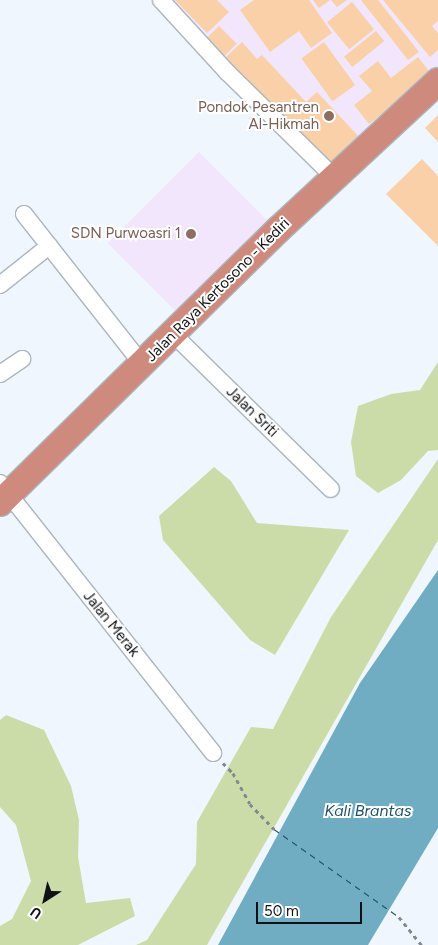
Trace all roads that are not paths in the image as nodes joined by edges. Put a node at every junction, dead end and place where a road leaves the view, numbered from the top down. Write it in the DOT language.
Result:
graph roads {
  1 [pos="161,0"];
  2 [pos="438,81"];
  3 [pos="334,177"];
  4 [pos="24,214"];
  5 [pos="50,246"];
  6 [pos="0,285"];
  7 [pos="173,334"];
  8 [pos="22,358"];
  9 [pos="143,364"];
  10 [pos="0,374"];
  11 [pos="331,489"];
  12 [pos="3,494"];
  13 [pos="214,753"];
  1 -- 3 [label="street"];
  2 -- 3 [label="highway, Jalan Raya Kertosono - Kediri"];
  3 -- 7 [label="highway, Jalan Raya Kertosono - Kediri"];
  4 -- 5 [label="street"];
  5 -- 6 [label="street"];
  5 -- 9 [label="street"];
  7 -- 9 [label="highway, Jalan Raya Kertosono - Kediri"];
  7 -- 11 [label="street, Jalan Sriti"];
  8 -- 10 [label="street"];
  9 -- 12 [label="highway, Jalan Raya Kertosono - Kediri"];
  12 -- 13 [label="street, Jalan Merak"];
}
